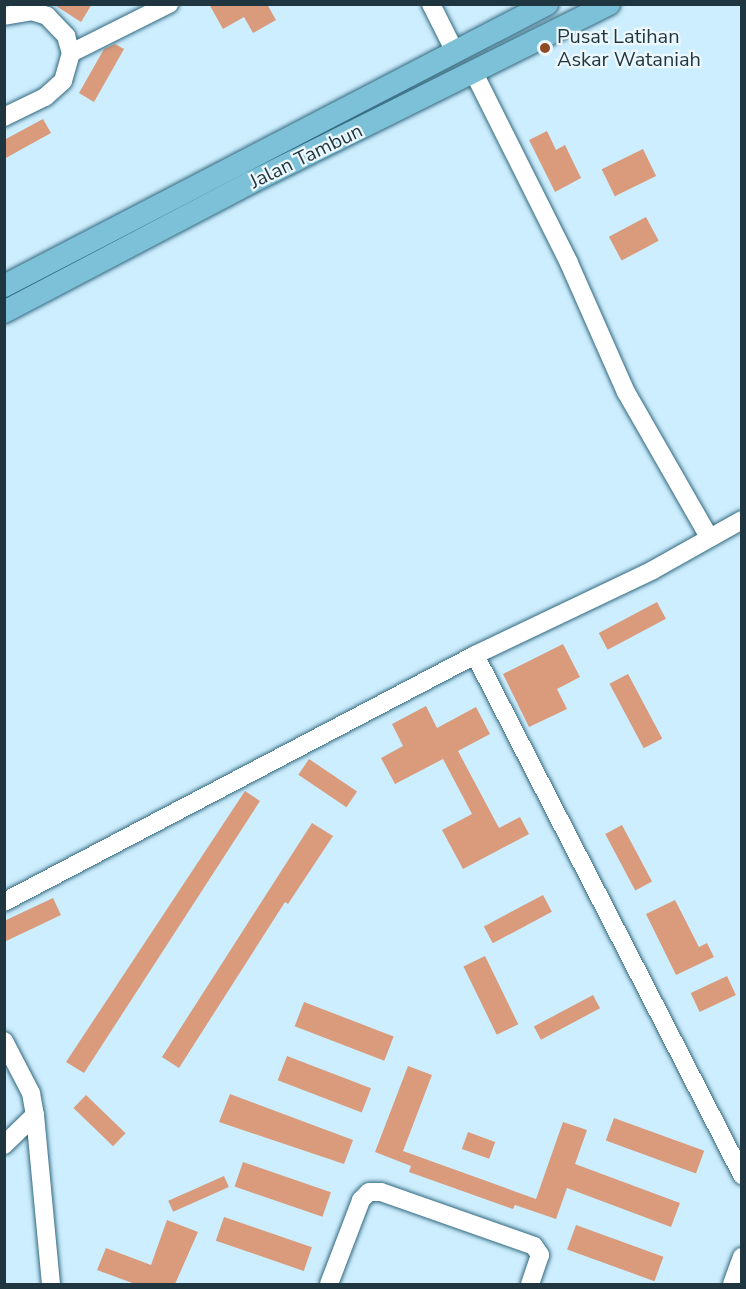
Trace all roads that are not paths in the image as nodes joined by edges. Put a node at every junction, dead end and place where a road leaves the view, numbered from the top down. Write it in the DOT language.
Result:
graph roads {
  1 [pos="169,4"];
  2 [pos="431,4"];
  3 [pos="586,4"];
  4 [pos="609,4"];
  5 [pos="543,6"];
  6 [pos="4,16"];
  7 [pos="541,39"];
  8 [pos="455,52"];
  9 [pos="71,53"];
  10 [pos="474,73"];
  11 [pos="4,117"];
  12 [pos="4,286"];
  13 [pos="4,312"];
  14 [pos="741,520"];
  15 [pos="709,537"];
  16 [pos="475,655"];
  17 [pos="4,902"];
  18 [pos="4,1041"];
  19 [pos="35,1116"];
  20 [pos="4,1145"];
  21 [pos="741,1175"];
  22 [pos="741,1257"];
  23 [pos="51,1284"];
  24 [pos="329,1284"];
  25 [pos="530,1284"];
  26 [pos="732,1284"];
  1 -- 9 [label="lane"];
  2 -- 8 [label="lane"];
  3 -- 7 [label="main road"];
  4 -- 7 [label="main road, Jalan Tambun"];
  5 -- 8 [label="main road, Jalan Tambun"];
  6 -- 9 [label="lane"];
  7 -- 10 [label="main road, Jalan Tambun"];
  8 -- 12 [label="main road, Jalan Tambun"];
  9 -- 11 [label="lane"];
  10 -- 13 [label="main road, Jalan Tambun"];
  10 -- 15 [label="lane"];
  14 -- 15 [label="lane"];
  15 -- 16 [label="lane"];
  16 -- 17 [label="lane"];
  16 -- 21 [label="lane"];
  18 -- 19 [label="lane"];
  19 -- 20 [label="lane"];
  19 -- 23 [label="lane"];
  22 -- 26 [label="lane"];
  24 -- 25 [label="lane"];
}
